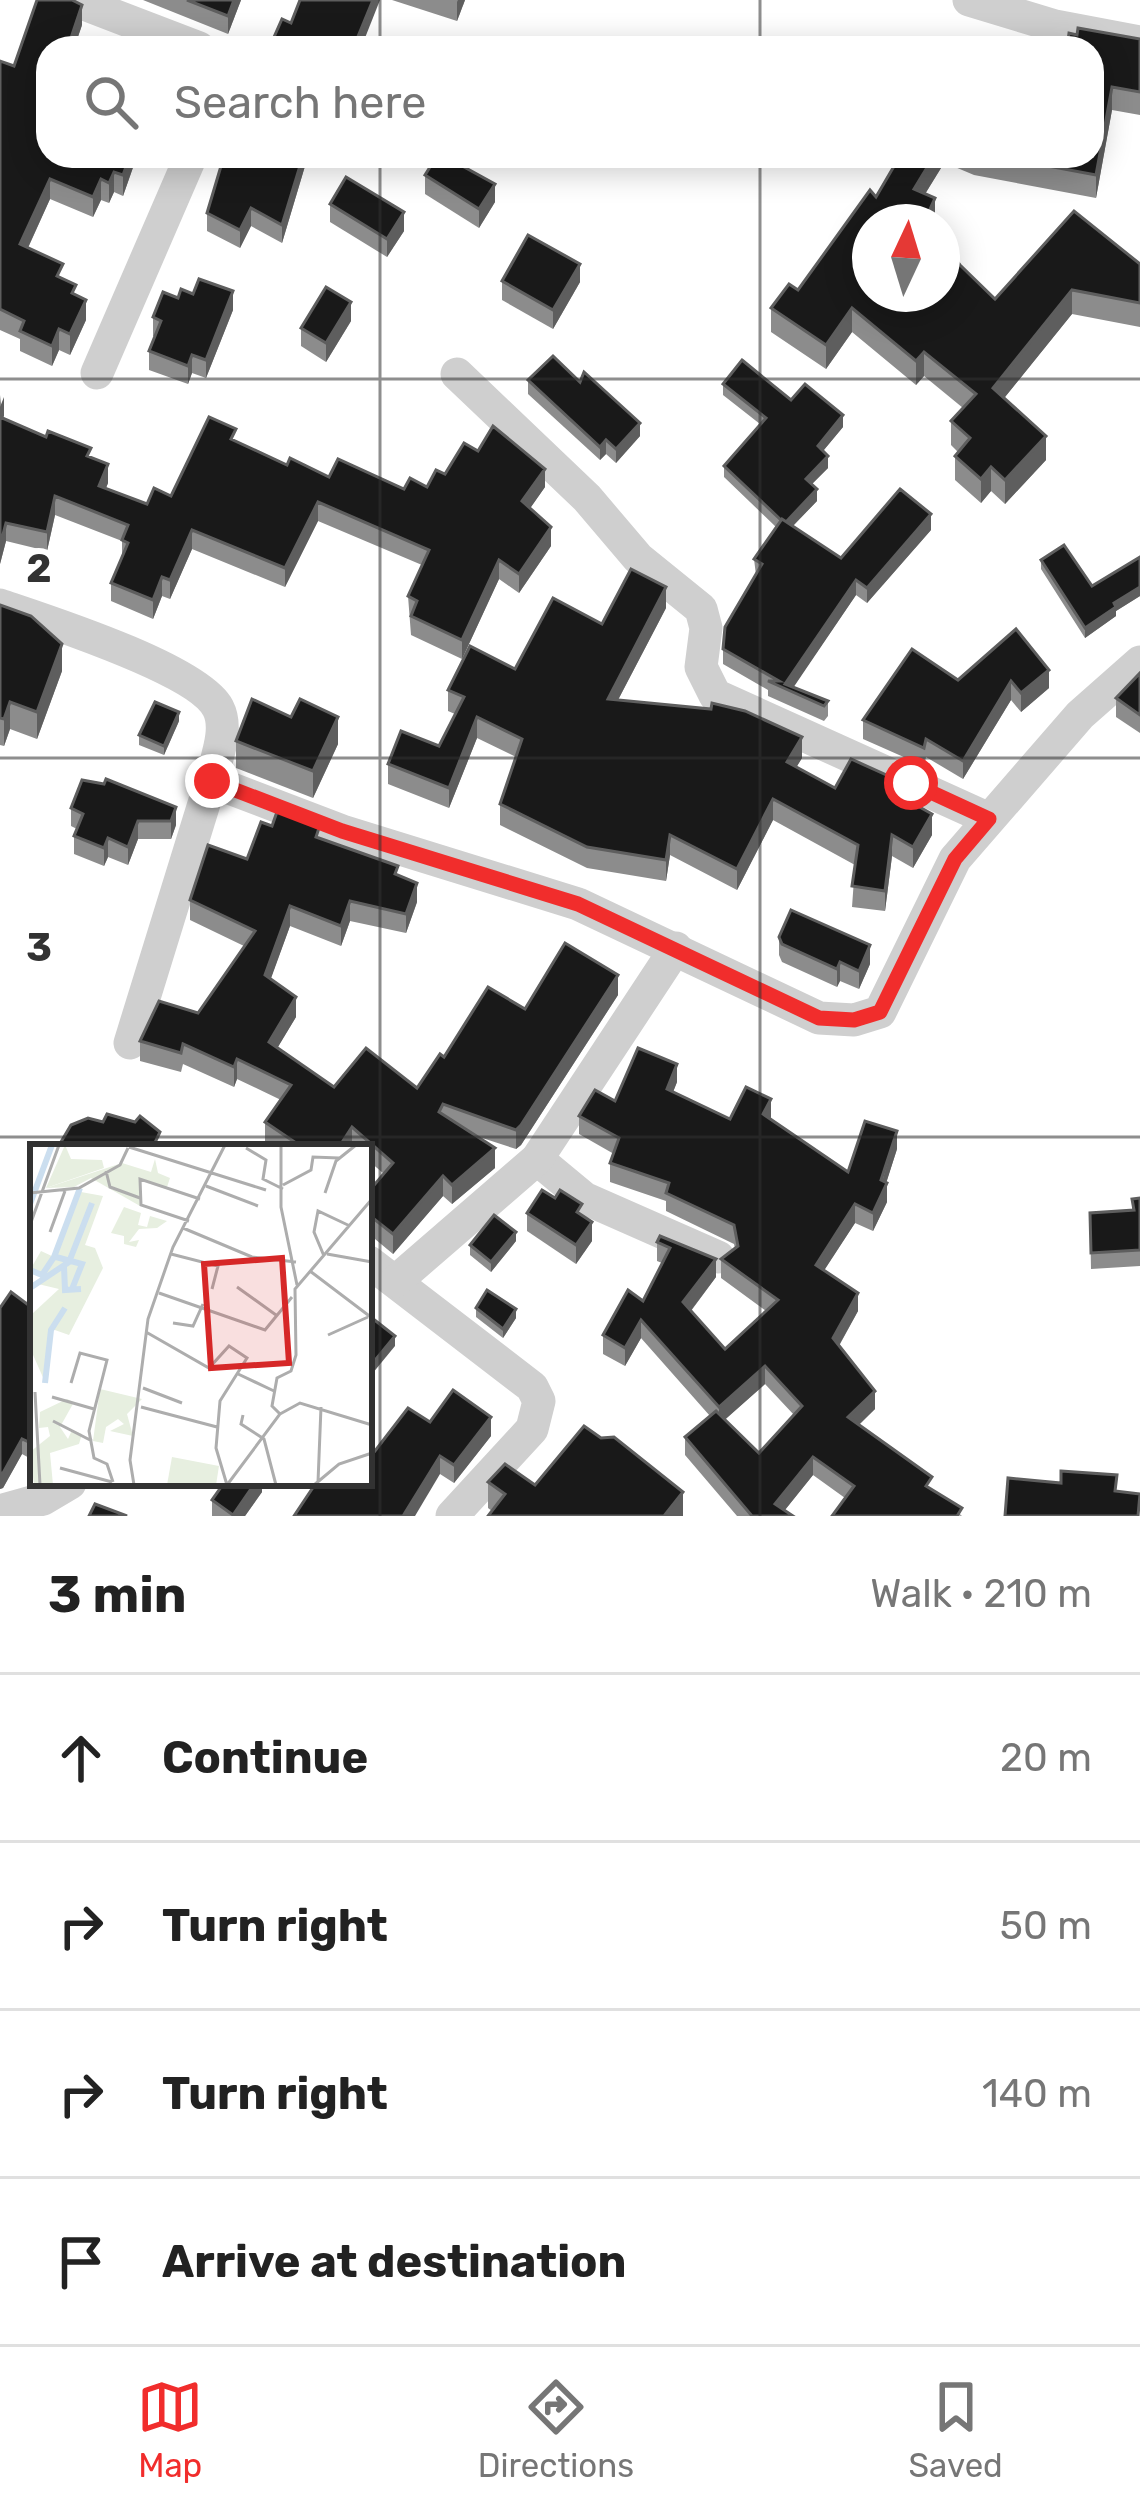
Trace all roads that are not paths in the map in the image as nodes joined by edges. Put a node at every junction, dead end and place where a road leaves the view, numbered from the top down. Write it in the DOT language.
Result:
graph roads {
  1 [pos="74,0"];
  2 [pos="969,0"];
  3 [pos="168,36"];
  4 [pos="1140,42"];
  5 [pos="186,168"];
  6 [pos="97,373"];
  7 [pos="457,374"];
  8 [pos="0,605"];
  9 [pos="1140,662"];
  10 [pos="212,781"];
  11 [pos="989,819"];
  12 [pos="676,948"];
  13 [pos="130,1042"];
  14 [pos="537,1159"];
  15 [pos="718,1257"];
  16 [pos="383,1272"];
  17 [pos="65,1486"];
  18 [pos="0,1511"];
  19 [pos="452,1516"];
  1 -- 3 [label="street"];
  2 -- 4 [label="street"];
  5 -- 6 [label="street"];
  7 -- 11 [label="street"];
  8 -- 10 [label="street"];
  9 -- 11 [label="street"];
  10 -- 12 [label="street"];
  10 -- 13 [label="street"];
  11 -- 12 [label="street"];
  12 -- 14 [label="street"];
  14 -- 15 [label="street"];
  14 -- 16 [label="street"];
  16 -- 19 [label="street"];
  17 -- 18 [label="street"];
}
